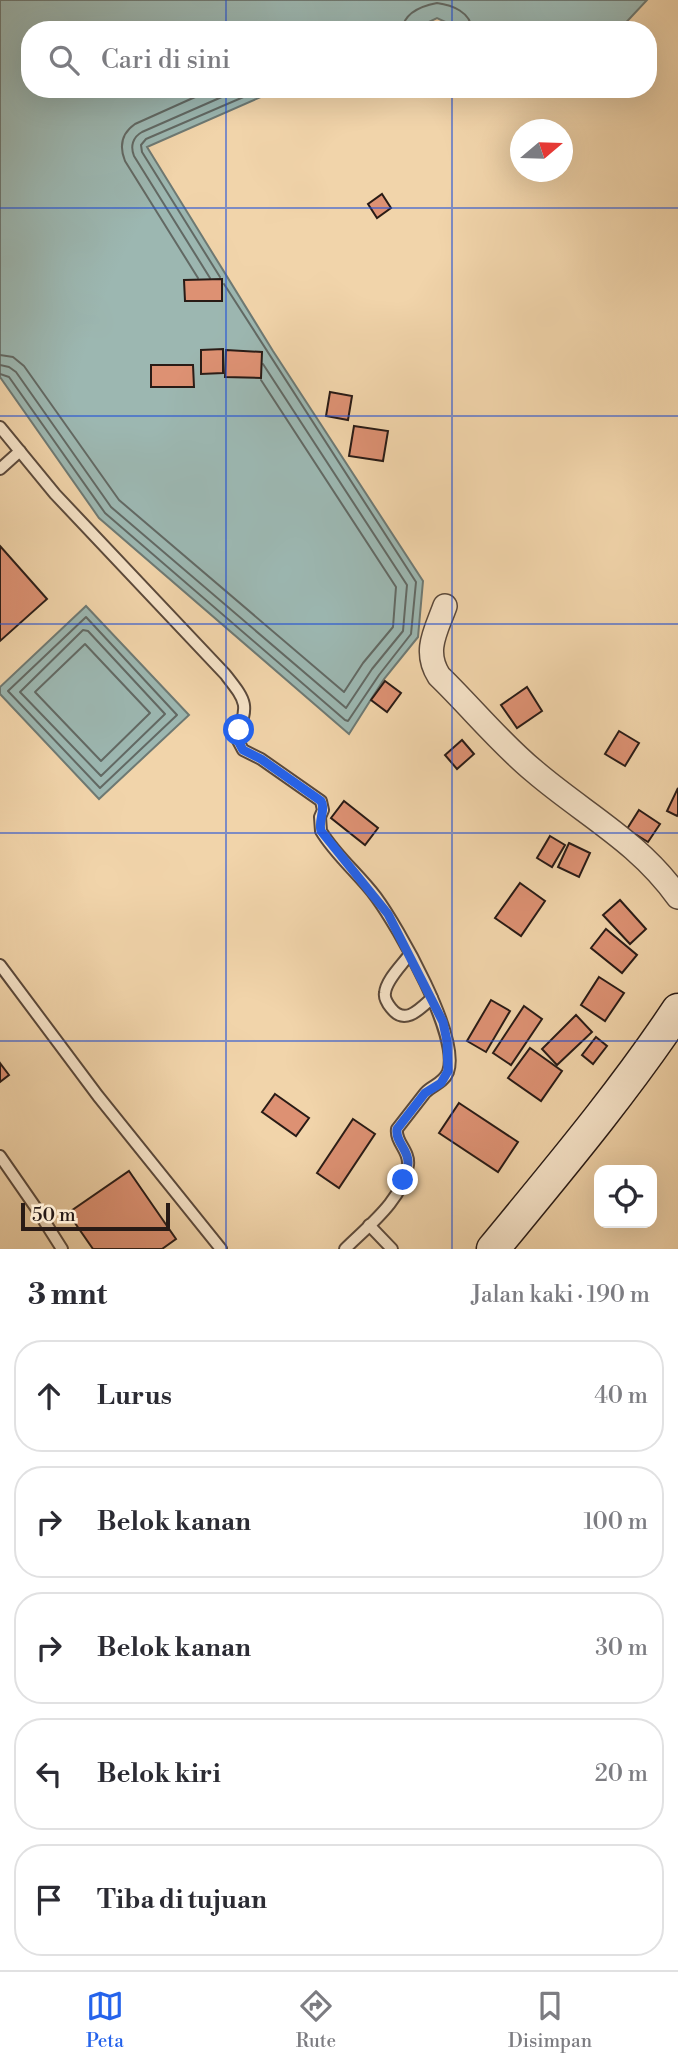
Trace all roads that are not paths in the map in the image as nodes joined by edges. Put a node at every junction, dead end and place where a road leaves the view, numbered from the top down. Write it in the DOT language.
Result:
graph roads {
  1 [pos="0,427"];
  2 [pos="20,451"];
  3 [pos="0,469"];
  4 [pos="445,606"];
  5 [pos="678,897"];
  6 [pos="410,955"];
  7 [pos="0,965"];
  8 [pos="432,998"];
  9 [pos="678,1010"];
  10 [pos="0,1156"];
  11 [pos="369,1225"];
  12 [pos="62,1249"];
  13 [pos="221,1249"];
  14 [pos="345,1249"];
  15 [pos="393,1249"];
  16 [pos="493,1249"];
  1 -- 2 [label="lane"];
  2 -- 3 [label="lane"];
  2 -- 6 [label="lane"];
  4 -- 5 [label="street"];
  6 -- 8 [label="lane"];
  6 -- 8 [label="lane"];
  7 -- 13 [label="lane"];
  8 -- 11 [label="lane"];
  9 -- 16 [label="main road"];
  10 -- 12 [label="lane"];
  11 -- 14 [label="lane"];
  11 -- 15 [label="lane"];
}
